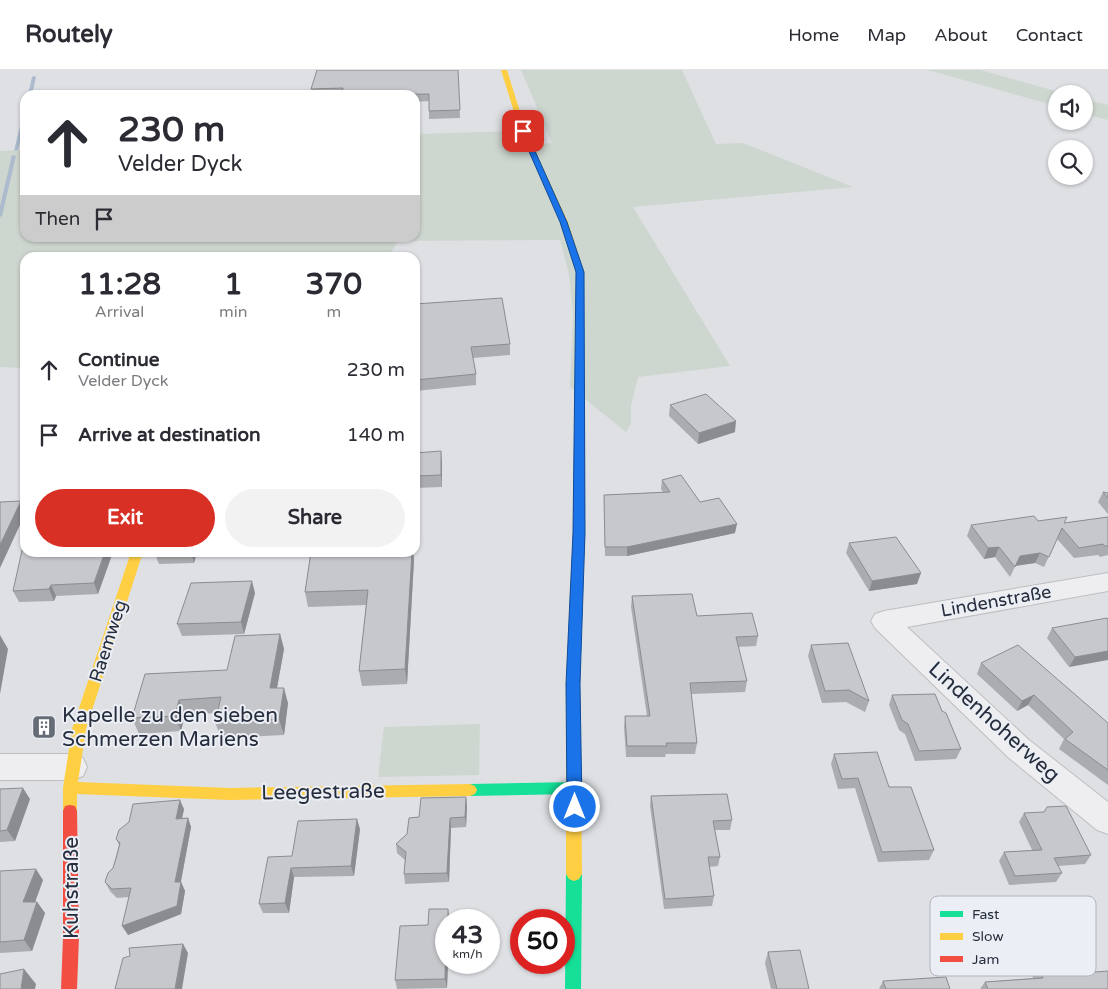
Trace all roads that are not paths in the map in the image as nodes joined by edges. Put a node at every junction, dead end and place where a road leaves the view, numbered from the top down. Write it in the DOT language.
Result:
graph roads {
  1 [pos="504,70"];
  2 [pos="135,557"];
  3 [pos="1108,582"];
  4 [pos="884,621"];
  5 [pos="0,767"];
  6 [pos="71,778"];
  7 [pos="575,788"];
  8 [pos="1108,820"];
  9 [pos="69,989"];
  10 [pos="573,989"];
  1 -- 7 [label="main road"];
  2 -- 6 [label="main road, Raemweg"];
  3 -- 4 [label="street, Lindenstraße"];
  4 -- 8 [label="street, Lindenhoherweg"];
  5 -- 6 [label="street, Leegestraße"];
  6 -- 7 [label="main road, Leegestraße"];
  6 -- 9 [label="main road, Kuhstraße"];
  7 -- 10 [label="main road"];
}
